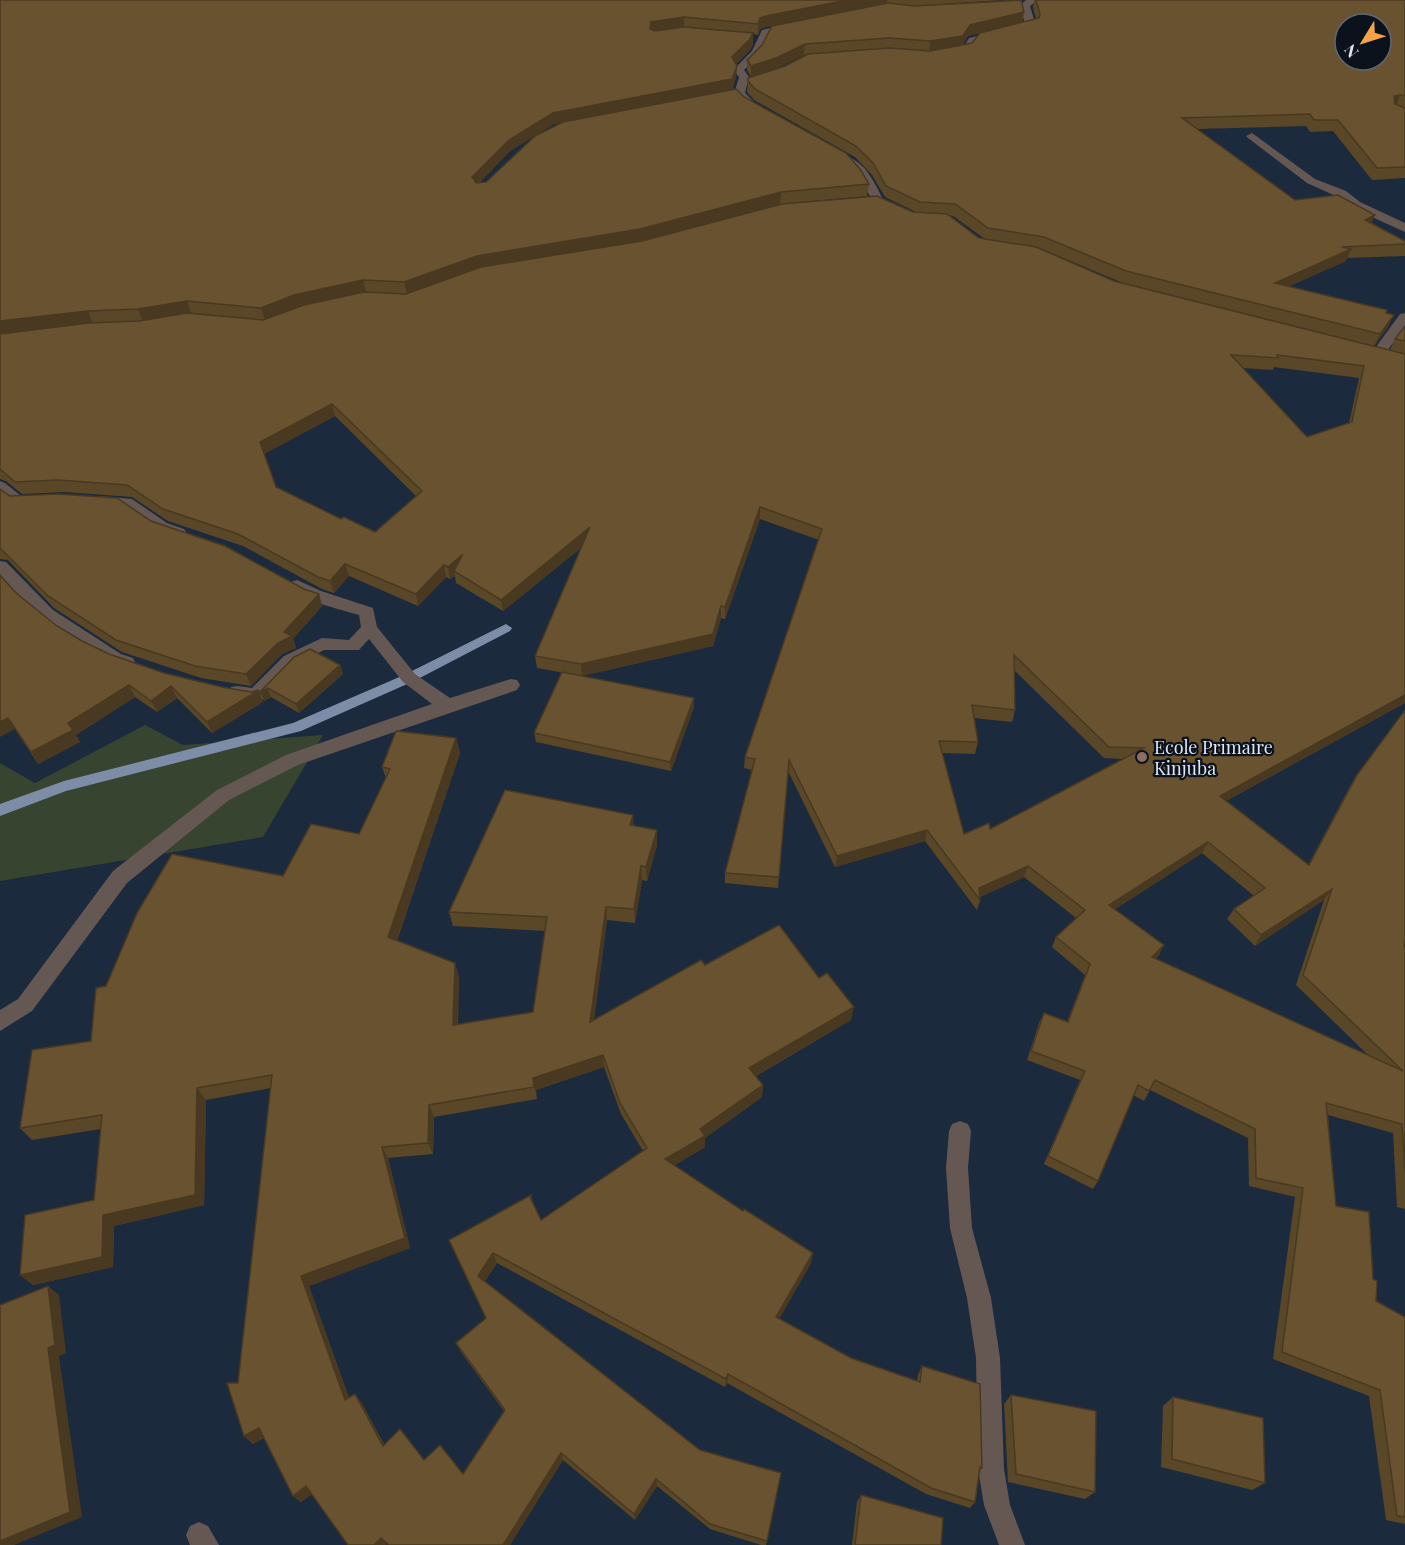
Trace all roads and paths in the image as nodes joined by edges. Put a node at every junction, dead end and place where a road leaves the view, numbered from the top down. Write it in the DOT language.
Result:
graph roads {
  1 [pos="1025,3"];
  2 [pos="800,24"];
  3 [pos="938,55"];
  4 [pos="769,116"];
  5 [pos="1252,136"];
  6 [pos="841,155"];
  7 [pos="859,202"];
  8 [pos="1405,228"];
  9 [pos="1405,317"];
  10 [pos="1396,359"];
  11 [pos="0,486"];
  12 [pos="53,499"];
  13 [pos="0,500"];
  14 [pos="85,500"];
  15 [pos="18,501"];
  16 [pos="194,538"];
  17 [pos="0,567"];
  18 [pos="280,578"];
  19 [pos="369,628"];
  20 [pos="146,669"];
  21 [pos="511,685"];
  22 [pos="222,690"];
  23 [pos="448,705"];
  24 [pos="0,1022"];
  25 [pos="960,1131"];
  26 [pos="1012,1545"];
  1 -- 3 [label="street"];
  2 -- 4 [label="street"];
  5 -- 8 [label="street"];
  6 -- 7 [label="street"];
  9 -- 10 [label="street"];
  11 -- 15 [label="street"];
  12 -- 15 [label="street"];
  13 -- 15 [label="street"];
  14 -- 16 [label="street"];
  17 -- 20 [label="street"];
  18 -- 19 [label="street"];
  19 -- 22 [label="street"];
  19 -- 23 [label="street"];
  21 -- 23 [label="street"];
  23 -- 24 [label="street"];
  25 -- 26 [label="street"];
}
